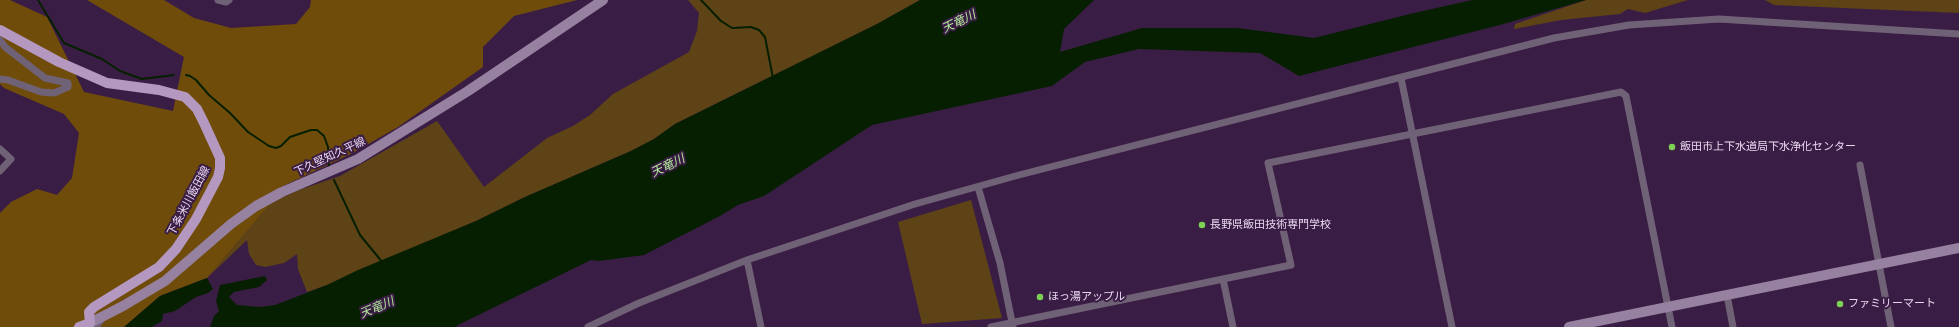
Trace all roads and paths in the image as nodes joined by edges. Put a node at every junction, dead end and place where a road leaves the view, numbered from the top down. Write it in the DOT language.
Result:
graph roads {
  1 [pos="218,0"];
  2 [pos="229,0"];
  3 [pos="603,0"];
  4 [pos="0,30"];
  5 [pos="1959,34"];
  6 [pos="0,40"];
  7 [pos="1401,78"];
  8 [pos="0,79"];
  9 [pos="1413,134"];
  10 [pos="0,149"];
  11 [pos="1860,165"];
  12 [pos="0,171"];
  13 [pos="978,187"];
  14 [pos="1959,248"];
  15 [pos="747,260"];
  16 [pos="1878,264"];
  17 [pos="1223,279"];
  18 [pos="1727,295"];
  19 [pos="1668,307"];
  20 [pos="93,325"];
  21 [pos="1012,325"];
  22 [pos="79,327"];
  23 [pos="588,327"];
  24 [pos="761,327"];
  25 [pos="991,327"];
  26 [pos="1233,327"];
  27 [pos="1452,327"];
  28 [pos="1569,327"];
  29 [pos="1672,327"];
  30 [pos="1734,327"];
  31 [pos="1891,327"];
  1 -- 2 [label="street"];
  3 -- 20 [label="main road, 下久堅知久平線"];
  4 -- 20 [label="main road, 下条米川飯田線"];
  5 -- 7 [label="street"];
  6 -- 8 [label="street"];
  7 -- 9 [label="street"];
  7 -- 13 [label="street"];
  9 -- 17 [label="street"];
  9 -- 19 [label="street"];
  9 -- 27 [label="street"];
  10 -- 12 [label="street"];
  11 -- 16 [label="street"];
  13 -- 15 [label="street"];
  13 -- 21 [label="street"];
  14 -- 16 [label="main road"];
  15 -- 23 [label="street"];
  15 -- 24 [label="street"];
  16 -- 18 [label="main road"];
  16 -- 31 [label="street"];
  17 -- 21 [label="street"];
  17 -- 26 [label="street"];
  18 -- 19 [label="main road"];
  18 -- 30 [label="street"];
  19 -- 28 [label="main road"];
  19 -- 29 [label="street"];
  20 -- 22 [label="main road"];
  21 -- 25 [label="street"];
}
